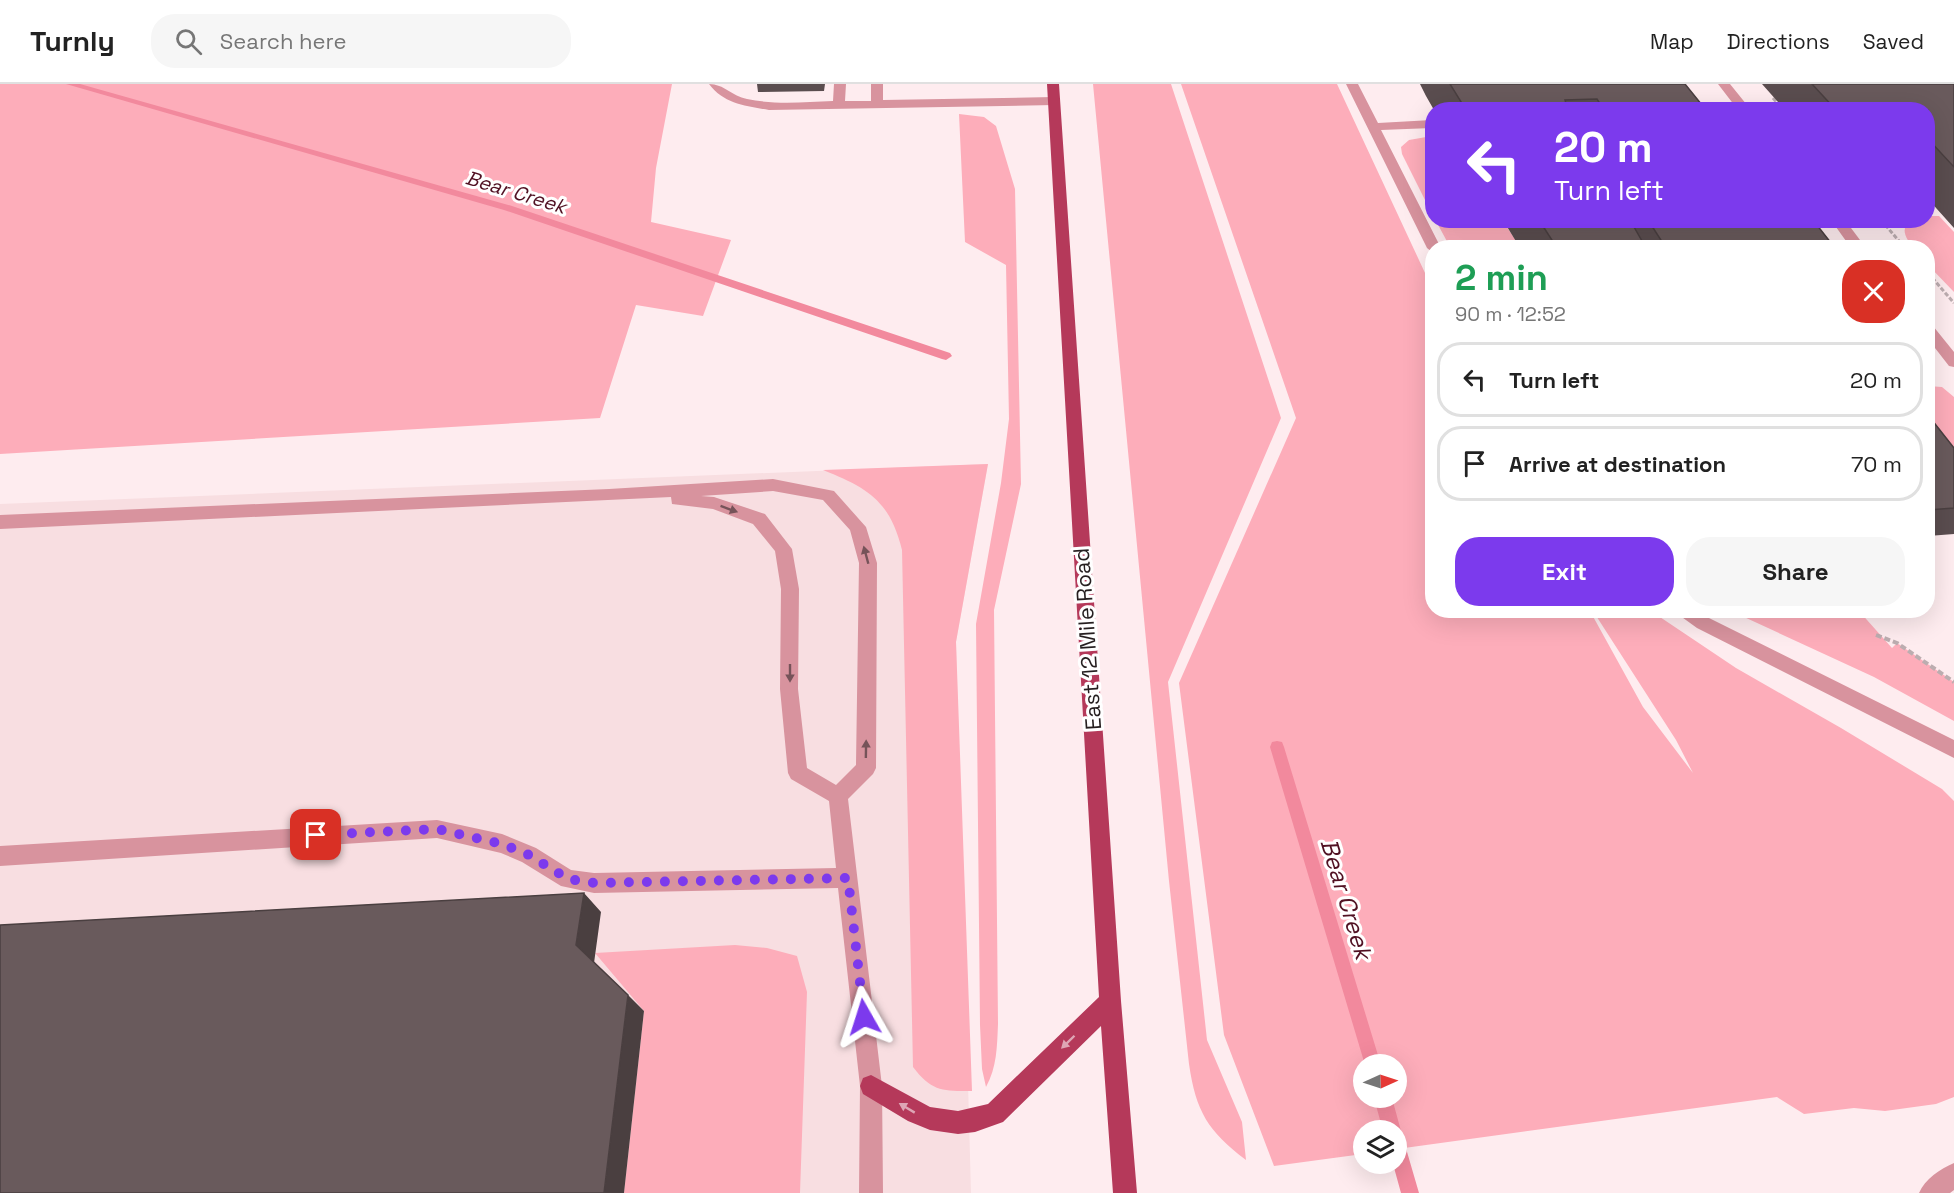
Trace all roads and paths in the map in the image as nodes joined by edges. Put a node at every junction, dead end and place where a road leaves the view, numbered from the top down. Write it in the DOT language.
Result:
graph roads {
  1 [pos="715,84"];
  2 [pos="840,84"];
  3 [pos="877,84"];
  4 [pos="1352,84"];
  5 [pos="1724,84"];
  6 [pos="1054,92"];
  7 [pos="1739,102"];
  8 [pos="877,103"];
  9 [pos="839,104"];
  10 [pos="1425,124"];
  11 [pos="1374,127"];
  12 [pos="1843,228"];
  13 [pos="1888,228"];
  14 [pos="1430,240"];
  15 [pos="1853,240"];
  16 [pos="1898,240"];
  17 [pos="1935,281"];
  18 [pos="1954,303"];
  19 [pos="1935,338"];
  20 [pos="1952,357"];
  21 [pos="609,495"];
  22 [pos="0,522"];
  23 [pos="1697,618"];
  24 [pos="1876,635"];
  25 [pos="1954,682"];
  26 [pos="1954,750"];
  27 [pos="838,796"];
  28 [pos="0,856"];
  29 [pos="848,878"];
  30 [pos="1110,1001"];
  31 [pos="871,1086"];
  32 [pos="1954,1175"];
  33 [pos="871,1193"];
  34 [pos="1125,1193"];
  35 [pos="1930,1193"];
  1 -- 9 [label="lane"];
  2 -- 9 [label="lane"];
  3 -- 8 [label="lane"];
  4 -- 11 [label="lane"];
  5 -- 7 [label="lane"];
  6 -- 8 [label="lane"];
  6 -- 30 [label="main road, East 12 Mile Road"];
  8 -- 9 [label="lane"];
  10 -- 11 [label="lane"];
  11 -- 14 [label="lane"];
  12 -- 15 [label="lane"];
  13 -- 16 [label="path"];
  17 -- 18 [label="path"];
  19 -- 20 [label="lane"];
  21 -- 22 [label="lane"];
  21 -- 27 [label="lane, one-way"];
  27 -- 21 [label="lane, one-way"];
  23 -- 26 [label="lane"];
  24 -- 25 [label="path"];
  27 -- 29 [label="lane"];
  28 -- 29 [label="lane"];
  29 -- 31 [label="lane"];
  30 -- 31 [label="main road, one-way"];
  30 -- 34 [label="main road, East 12 Mile Road"];
  31 -- 33 [label="lane"];
  32 -- 35 [label="lane"];
}
